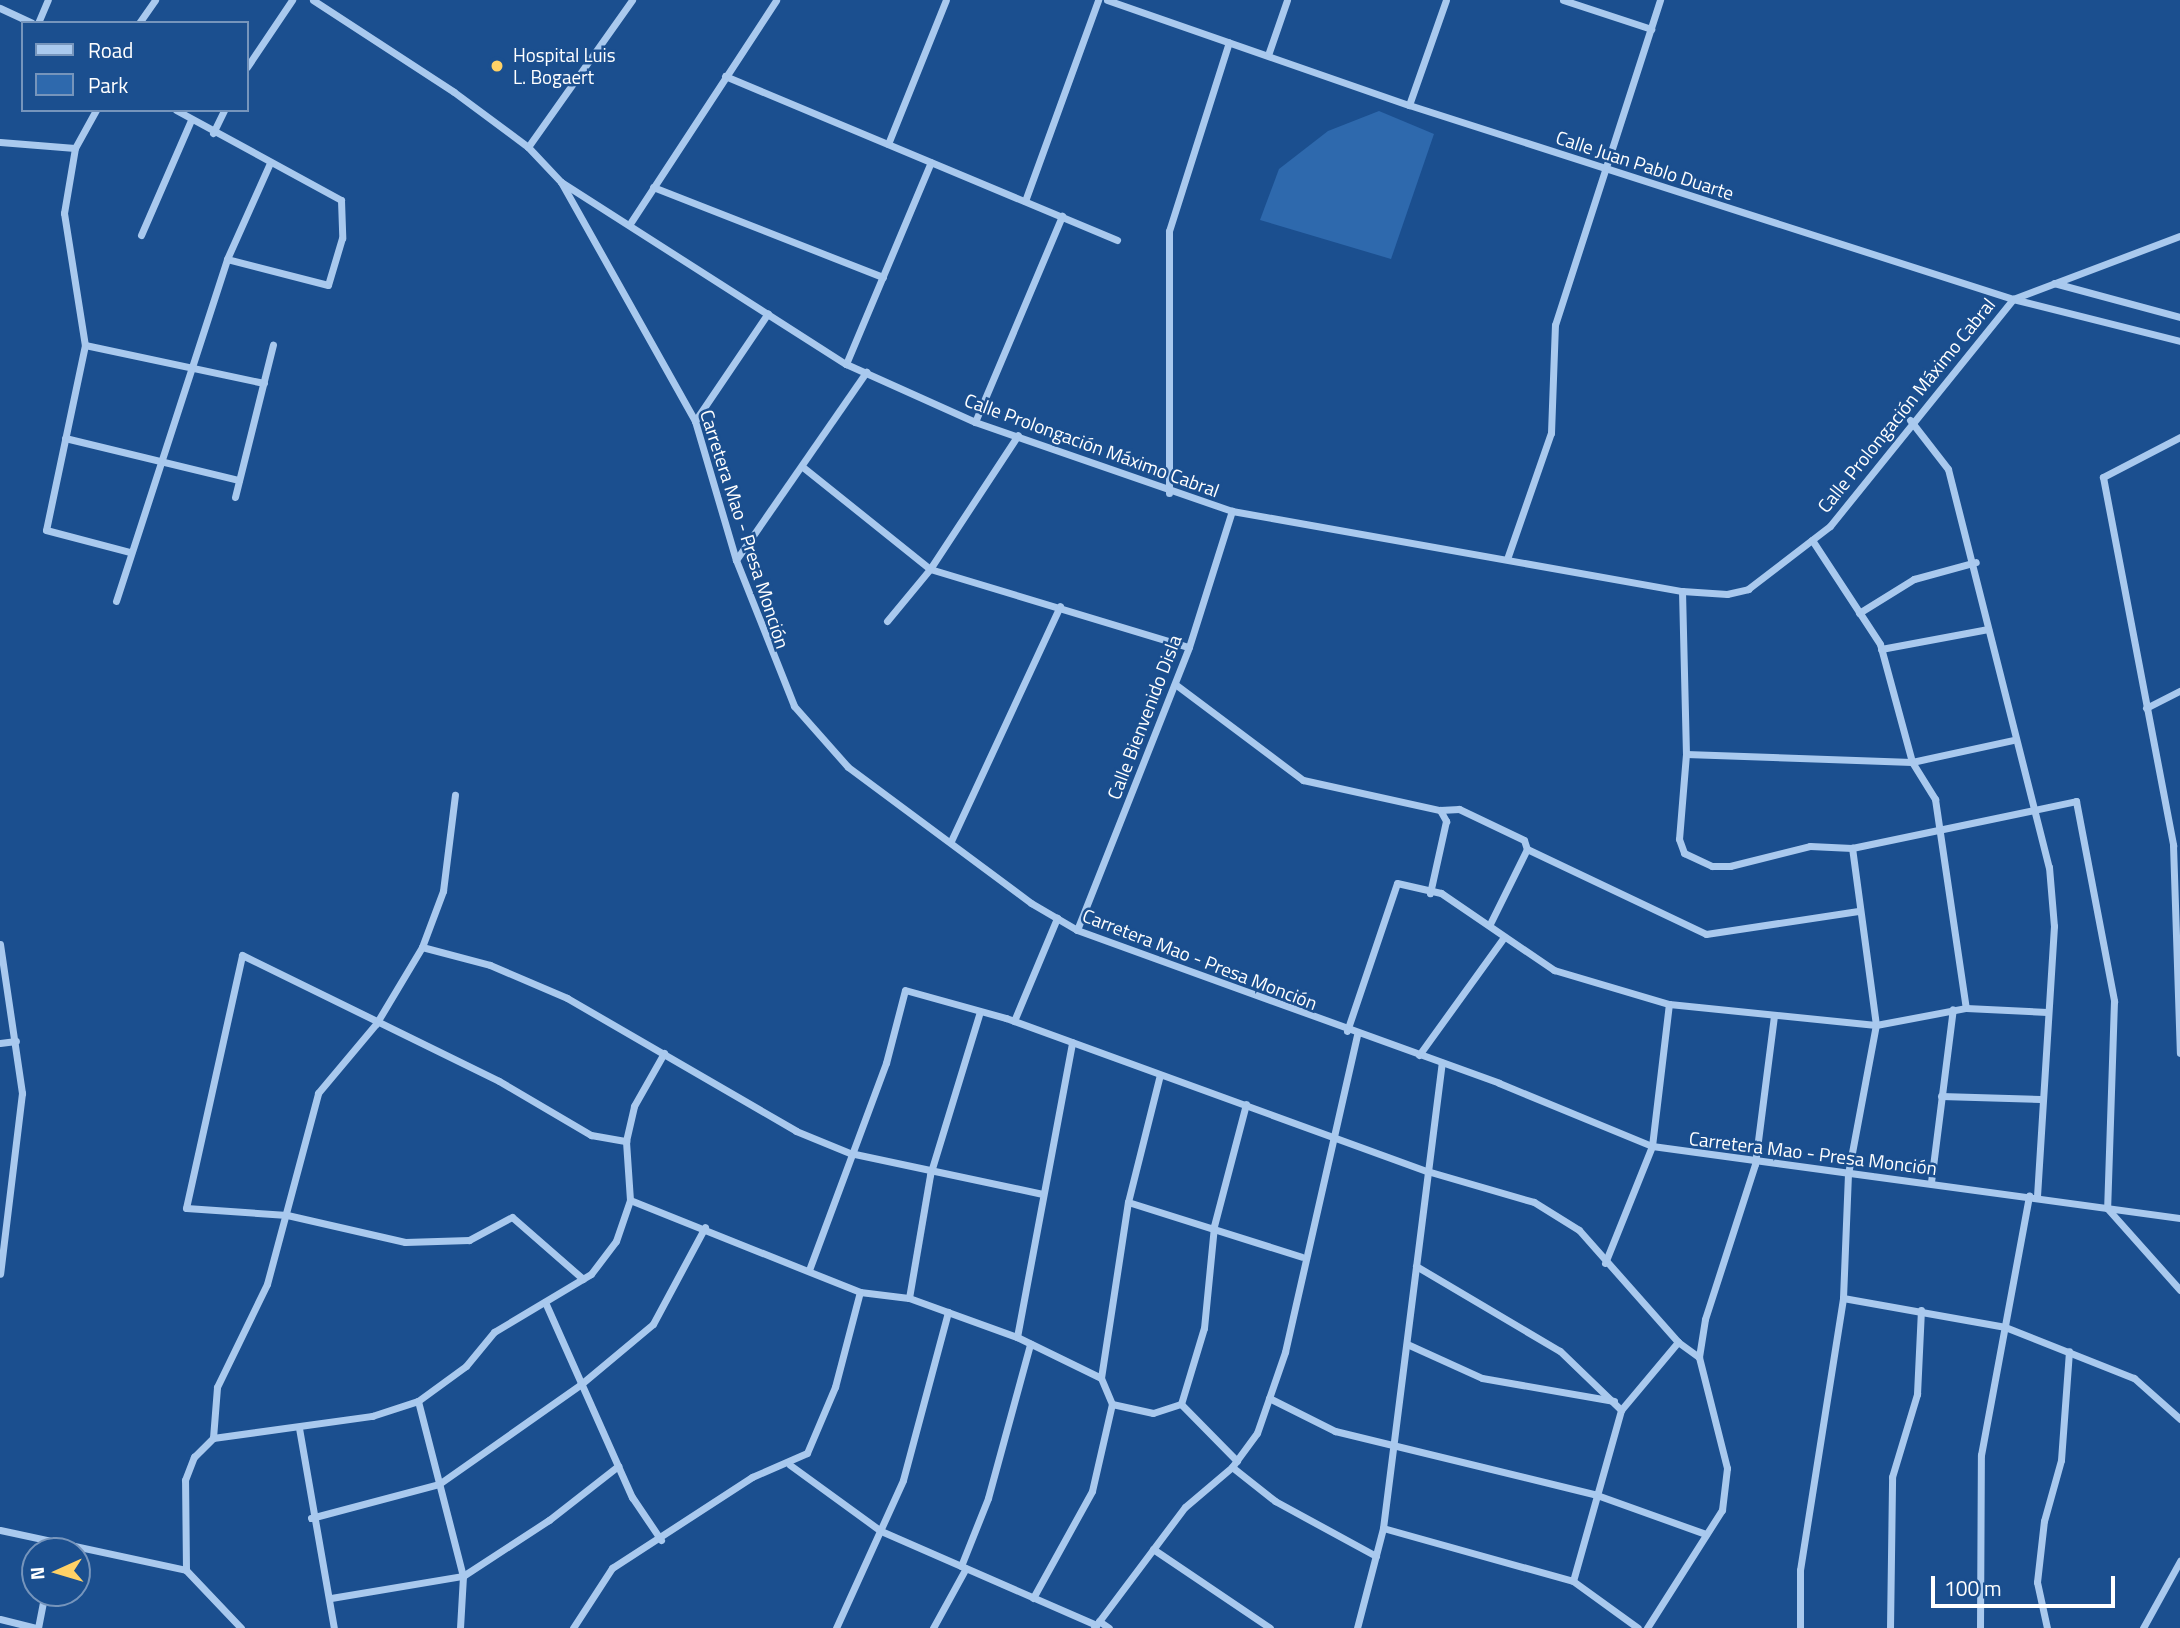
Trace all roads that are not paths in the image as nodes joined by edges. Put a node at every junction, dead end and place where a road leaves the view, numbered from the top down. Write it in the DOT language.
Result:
graph roads {
  1 [pos="48,0"];
  2 [pos="155,0"];
  3 [pos="292,0"];
  4 [pos="313,0"];
  5 [pos="632,0"];
  6 [pos="776,0"];
  7 [pos="946,0"];
  8 [pos="1098,0"];
  9 [pos="1107,0"];
  10 [pos="1287,0"];
  11 [pos="1446,0"];
  12 [pos="1563,0"];
  13 [pos="1660,0"];
  14 [pos="1126,3"];
  15 [pos="0,8"];
  16 [pos="28,21"];
  17 [pos="39,21"];
  18 [pos="140,21"];
  19 [pos="1651,29"];
  20 [pos="1229,42"];
  21 [pos="1268,55"];
  22 [pos="248,66"];
  23 [pos="725,76"];
  24 [pos="1409,105"];
  25 [pos="95,112"];
  26 [pos="179,112"];
  27 [pos="223,112"];
  28 [pos="191,120"];
  29 [pos="213,133"];
  30 [pos="0,142"];
  31 [pos="888,144"];
  32 [pos="528,147"];
  33 [pos="75,148"];
  34 [pos="931,162"];
  35 [pos="270,163"];
  36 [pos="1609,170"];
  37 [pos="561,182"];
  38 [pos="653,187"];
  39 [pos="1025,201"];
  40 [pos="1062,216"];
  41 [pos="631,222"];
  42 [pos="141,235"];
  43 [pos="2180,236"];
  44 [pos="1117,240"];
  45 [pos="227,259"];
  46 [pos="883,278"];
  47 [pos="2053,283"];
  48 [pos="2013,299"];
  49 [pos="768,313"];
  50 [pos="2180,317"];
  51 [pos="2180,341"];
  52 [pos="85,345"];
  53 [pos="273,345"];
  54 [pos="846,364"];
  55 [pos="191,369"];
  56 [pos="866,372"];
  57 [pos="264,383"];
  58 [pos="1910,420"];
  59 [pos="695,421"];
  60 [pos="975,422"];
  61 [pos="1018,435"];
  62 [pos="2180,437"];
  63 [pos="65,438"];
  64 [pos="160,461"];
  65 [pos="804,468"];
  66 [pos="239,480"];
  67 [pos="1169,493"];
  68 [pos="235,497"];
  69 [pos="1232,511"];
  70 [pos="1812,540"];
  71 [pos="130,552"];
  72 [pos="1507,559"];
  73 [pos="736,560"];
  74 [pos="1976,562"];
  75 [pos="930,569"];
  76 [pos="1682,591"];
  77 [pos="116,601"];
  78 [pos="1060,606"];
  79 [pos="1859,613"];
  80 [pos="887,621"];
  81 [pos="1988,629"];
  82 [pos="1189,647"];
  83 [pos="1881,649"];
  84 [pos="1174,684"];
  85 [pos="2180,691"];
  86 [pos="2146,708"];
  87 [pos="2013,740"];
  88 [pos="1686,754"];
  89 [pos="1912,762"];
  90 [pos="456,795"];
  91 [pos="1440,810"];
  92 [pos="2034,810"];
  93 [pos="1944,830"];
  94 [pos="951,841"];
  95 [pos="2176,846"];
  96 [pos="1852,848"];
  97 [pos="1527,849"];
  98 [pos="1430,893"];
  99 [pos="1858,911"];
  100 [pos="1057,918"];
  101 [pos="1490,924"];
  102 [pos="1077,930"];
  103 [pos="1504,937"];
  104 [pos="0,944"];
  105 [pos="422,947"];
  106 [pos="2178,961"];
  107 [pos="1669,1004"];
  108 [pos="1966,1008"];
  109 [pos="1953,1009"];
  110 [pos="981,1011"];
  111 [pos="2047,1012"];
  112 [pos="1774,1016"];
  113 [pos="1014,1021"];
  114 [pos="376,1024"];
  115 [pos="1876,1025"];
  116 [pos="1347,1031"];
  117 [pos="1357,1034"];
  118 [pos="16,1041"];
  119 [pos="1072,1042"];
  120 [pos="0,1043"];
  121 [pos="664,1053"];
  122 [pos="2180,1053"];
  123 [pos="1419,1055"];
  124 [pos="1442,1063"];
  125 [pos="1160,1074"];
  126 [pos="1941,1096"];
  127 [pos="2040,1099"];
  128 [pos="1246,1104"];
  129 [pos="1329,1136"];
  130 [pos="626,1141"];
  131 [pos="1652,1146"];
  132 [pos="850,1153"];
  133 [pos="1755,1164"];
  134 [pos="1427,1171"];
  135 [pos="1848,1174"];
  136 [pos="930,1175"];
  137 [pos="1931,1182"];
  138 [pos="1043,1195"];
  139 [pos="2033,1196"];
  140 [pos="630,1199"];
  141 [pos="1128,1202"];
  142 [pos="2107,1208"];
  143 [pos="287,1215"];
  144 [pos="2180,1217"];
  145 [pos="1214,1226"];
  146 [pos="705,1227"];
  147 [pos="1302,1257"];
  148 [pos="1605,1263"];
  149 [pos="1416,1266"];
  150 [pos="809,1270"];
  151 [pos="0,1274"];
  152 [pos="583,1279"];
  153 [pos="2180,1290"];
  154 [pos="860,1292"];
  155 [pos="909,1297"];
  156 [pos="1843,1298"];
  157 [pos="545,1302"];
  158 [pos="1921,1310"];
  159 [pos="948,1312"];
  160 [pos="2005,1327"];
  161 [pos="1017,1337"];
  162 [pos="1678,1342"];
  163 [pos="1030,1344"];
  164 [pos="1407,1344"];
  165 [pos="2069,1351"];
  166 [pos="1699,1357"];
  167 [pos="1101,1378"];
  168 [pos="580,1385"];
  169 [pos="1269,1398"];
  170 [pos="418,1401"];
  171 [pos="1614,1401"];
  172 [pos="1112,1404"];
  173 [pos="1181,1404"];
  174 [pos="1621,1410"];
  175 [pos="2180,1419"];
  176 [pos="299,1429"];
  177 [pos="213,1438"];
  178 [pos="1394,1445"];
  179 [pos="1234,1464"];
  180 [pos="790,1465"];
  181 [pos="618,1466"];
  182 [pos="439,1484"];
  183 [pos="1594,1494"];
  184 [pos="311,1518"];
  185 [pos="1383,1528"];
  186 [pos="0,1530"];
  187 [pos="881,1531"];
  188 [pos="1706,1534"];
  189 [pos="21,1537"];
  190 [pos="661,1540"];
  191 [pos="1153,1549"];
  192 [pos="91,1554"];
  193 [pos="1376,1556"];
  194 [pos="2180,1561"];
  195 [pos="963,1567"];
  196 [pos="186,1570"];
  197 [pos="463,1576"];
  198 [pos="1573,1581"];
  199 [pos="331,1598"];
  200 [pos="1033,1598"];
  201 [pos="42,1607"];
  202 [pos="0,1619"];
  203 [pos="1096,1625"];
  204 [pos="231,1626"];
  205 [pos="37,1628"];
  206 [pos="242,1628"];
  207 [pos="334,1628"];
  208 [pos="460,1628"];
  209 [pos="573,1628"];
  210 [pos="836,1628"];
  211 [pos="933,1628"];
  212 [pos="1109,1628"];
  213 [pos="1270,1628"];
  214 [pos="1357,1628"];
  215 [pos="1638,1628"];
  216 [pos="1647,1628"];
  217 [pos="1800,1628"];
  218 [pos="1890,1628"];
  219 [pos="1980,1628"];
  220 [pos="2047,1628"];
  221 [pos="2143,1628"];
  1 -- 17 [label="street"];
  2 -- 18 [label="street"];
  3 -- 22 [label="street"];
  4 -- 32 [label="street, Calle Prolongación Máximo Cabral"];
  5 -- 32 [label="street"];
  6 -- 23 [label="street"];
  7 -- 31 [label="street"];
  8 -- 39 [label="street"];
  9 -- 14 [label="street, Calle Juan Pablo Duarte"];
  10 -- 21 [label="street"];
  11 -- 24 [label="street"];
  12 -- 19 [label="street"];
  13 -- 19 [label="street"];
  14 -- 20 [label="street, Calle Juan Pablo Duarte"];
  15 -- 16 [label="street"];
  19 -- 36 [label="street"];
  20 -- 21 [label="street, Calle Juan Pablo Duarte"];
  20 -- 67 [label="street"];
  21 -- 24 [label="street, Calle Juan Pablo Duarte"];
  23 -- 31 [label="street"];
  23 -- 38 [label="street"];
  24 -- 36 [label="street, Calle Juan Pablo Duarte"];
  25 -- 33 [label="street"];
  26 -- 28 [label="street"];
  27 -- 29 [label="street"];
  28 -- 29 [label="street"];
  28 -- 42 [label="street"];
  29 -- 35 [label="street"];
  30 -- 33 [label="street"];
  31 -- 34 [label="street"];
  32 -- 37 [label="street, Calle Prolongación Máximo Cabral"];
  33 -- 52 [label="street"];
  34 -- 39 [label="street"];
  34 -- 46 [label="street"];
  35 -- 45 [label="street"];
  35 -- 45 [label="street"];
  36 -- 48 [label="street, Calle Juan Pablo Duarte"];
  36 -- 72 [label="street"];
  37 -- 41 [label="street, Calle Prolongación Máximo Cabral"];
  37 -- 59 [label="street, Carretera Mao - Presa Monción"];
  38 -- 41 [label="street"];
  38 -- 46 [label="street"];
  39 -- 40 [label="street"];
  40 -- 44 [label="street"];
  40 -- 60 [label="street"];
  41 -- 49 [label="street, Calle Prolongación Máximo Cabral"];
  43 -- 47 [label="street"];
  45 -- 55 [label="street"];
  46 -- 54 [label="street"];
  47 -- 48 [label="street"];
  47 -- 50 [label="street"];
  48 -- 51 [label="street, Calle Juan Pablo Duarte"];
  48 -- 58 [label="street, Calle Prolongación Máximo Cabral"];
  49 -- 54 [label="street, Calle Prolongación Máximo Cabral"];
  49 -- 59 [label="street"];
  52 -- 55 [label="street"];
  52 -- 63 [label="street"];
  53 -- 57 [label="street"];
  54 -- 56 [label="street, Calle Prolongación Máximo Cabral"];
  55 -- 57 [label="street"];
  55 -- 64 [label="street"];
  56 -- 60 [label="street, Calle Prolongación Máximo Cabral"];
  56 -- 65 [label="street"];
  57 -- 66 [label="street"];
  58 -- 70 [label="street, Calle Prolongación Máximo Cabral"];
  58 -- 74 [label="street"];
  59 -- 73 [label="street, Carretera Mao - Presa Monción"];
  60 -- 61 [label="street, Calle Prolongación Máximo Cabral"];
  61 -- 67 [label="street, Calle Prolongación Máximo Cabral"];
  61 -- 75 [label="street"];
  62 -- 86 [label="street"];
  63 -- 64 [label="street"];
  63 -- 71 [label="street"];
  64 -- 66 [label="street"];
  64 -- 71 [label="street"];
  65 -- 73 [label="street"];
  65 -- 75 [label="street"];
  66 -- 68 [label="street"];
  67 -- 69 [label="street, Calle Prolongación Máximo Cabral"];
  69 -- 72 [label="street, Calle Prolongación Máximo Cabral"];
  69 -- 82 [label="street, Calle Bienvenido Disla"];
  70 -- 76 [label="street, Calle Prolongación Máximo Cabral"];
  70 -- 79 [label="street"];
  71 -- 77 [label="street"];
  72 -- 76 [label="street, Calle Prolongación Máximo Cabral"];
  73 -- 94 [label="street, Carretera Mao - Presa Monción"];
  74 -- 79 [label="street"];
  74 -- 81 [label="street"];
  75 -- 78 [label="street"];
  75 -- 80 [label="street"];
  76 -- 88 [label="street"];
  78 -- 82 [label="street"];
  78 -- 94 [label="street"];
  79 -- 83 [label="street"];
  81 -- 83 [label="street"];
  81 -- 87 [label="street"];
  82 -- 84 [label="street, Calle Bienvenido Disla"];
  83 -- 89 [label="street"];
  84 -- 91 [label="street"];
  84 -- 102 [label="street, Calle Bienvenido Disla"];
  85 -- 86 [label="street"];
  86 -- 95 [label="street"];
  87 -- 89 [label="street"];
  87 -- 92 [label="street"];
  88 -- 89 [label="street"];
  88 -- 96 [label="street"];
  89 -- 93 [label="street"];
  90 -- 105 [label="street"];
  91 -- 97 [label="street"];
  91 -- 98 [label="street"];
  92 -- 93 [label="street"];
  92 -- 111 [label="street"];
  92 -- 142 [label="street"];
  93 -- 96 [label="street"];
  93 -- 108 [label="street"];
  94 -- 100 [label="street, Carretera Mao - Presa Monción"];
  95 -- 106 [label="street"];
  96 -- 99 [label="street"];
  97 -- 99 [label="street"];
  97 -- 101 [label="street"];
  98 -- 101 [label="street"];
  98 -- 116 [label="street"];
  99 -- 115 [label="street"];
  100 -- 102 [label="street, Carretera Mao - Presa Monción"];
  100 -- 113 [label="street"];
  101 -- 103 [label="street"];
  102 -- 116 [label="street, Carretera Mao - Presa Monción"];
  103 -- 107 [label="street"];
  103 -- 123 [label="street"];
  104 -- 118 [label="street"];
  105 -- 114 [label="street"];
  105 -- 121 [label="street"];
  106 -- 122 [label="street"];
  107 -- 112 [label="street"];
  107 -- 131 [label="street"];
  108 -- 109 [label="street"];
  108 -- 111 [label="street"];
  109 -- 115 [label="street"];
  109 -- 126 [label="street"];
  110 -- 113 [label="street"];
  110 -- 132 [label="street"];
  110 -- 136 [label="street"];
  111 -- 127 [label="street"];
  112 -- 115 [label="street"];
  112 -- 133 [label="street"];
  113 -- 119 [label="street"];
  114 -- 130 [label="street"];
  114 -- 143 [label="street"];
  114 -- 143 [label="street"];
  115 -- 135 [label="street"];
  116 -- 117 [label="street, Carretera Mao - Presa Monción"];
  117 -- 123 [label="street, Carretera Mao - Presa Monción"];
  117 -- 129 [label="street"];
  118 -- 120 [label="street"];
  118 -- 151 [label="street"];
  119 -- 125 [label="street"];
  119 -- 138 [label="street"];
  121 -- 130 [label="street"];
  121 -- 132 [label="street"];
  123 -- 124 [label="street, Carretera Mao - Presa Monción"];
  124 -- 131 [label="street, Carretera Mao - Presa Monción"];
  124 -- 134 [label="street"];
  125 -- 128 [label="street"];
  125 -- 141 [label="street"];
  126 -- 127 [label="street"];
  126 -- 137 [label="street"];
  127 -- 139 [label="street"];
  128 -- 129 [label="street"];
  128 -- 145 [label="street"];
  129 -- 134 [label="street"];
  129 -- 147 [label="street"];
  130 -- 140 [label="street"];
  131 -- 133 [label="street, Carretera Mao - Presa Monción"];
  131 -- 148 [label="street"];
  132 -- 136 [label="street"];
  132 -- 150 [label="street"];
  133 -- 135 [label="street, Carretera Mao - Presa Monción"];
  133 -- 166 [label="street"];
  134 -- 148 [label="street"];
  134 -- 149 [label="street"];
  135 -- 137 [label="street, Carretera Mao - Presa Monción"];
  135 -- 156 [label="street"];
  136 -- 138 [label="street"];
  136 -- 155 [label="street"];
  137 -- 139 [label="street, Carretera Mao - Presa Monción"];
  138 -- 161 [label="street"];
  139 -- 142 [label="street, Carretera Mao - Presa Monción"];
  139 -- 160 [label="street"];
  140 -- 146 [label="street"];
  140 -- 152 [label="street"];
  141 -- 145 [label="street"];
  141 -- 167 [label="street"];
  142 -- 144 [label="street, Carretera Mao - Presa Monción"];
  142 -- 153 [label="street"];
  143 -- 152 [label="street"];
  143 -- 177 [label="street"];
  145 -- 147 [label="street"];
  145 -- 173 [label="street"];
  146 -- 150 [label="street"];
  146 -- 168 [label="street"];
  147 -- 169 [label="street"];
  148 -- 162 [label="street"];
  149 -- 164 [label="street"];
  149 -- 171 [label="street"];
  150 -- 154 [label="street"];
  152 -- 157 [label="street"];
  154 -- 155 [label="street"];
  154 -- 180 [label="street"];
  155 -- 159 [label="street"];
  156 -- 158 [label="street"];
  156 -- 217 [label="street"];
  157 -- 168 [label="street"];
  157 -- 170 [label="street"];
  158 -- 160 [label="street"];
  158 -- 218 [label="street"];
  159 -- 161 [label="street"];
  159 -- 187 [label="street"];
  160 -- 165 [label="street"];
  160 -- 219 [label="street"];
  161 -- 163 [label="street"];
  162 -- 166 [label="street"];
  162 -- 174 [label="street"];
  163 -- 167 [label="street"];
  163 -- 195 [label="street"];
  164 -- 171 [label="street"];
  164 -- 178 [label="street"];
  165 -- 175 [label="street"];
  165 -- 220 [label="street"];
  166 -- 188 [label="street"];
  167 -- 172 [label="street"];
  168 -- 181 [label="street"];
  168 -- 182 [label="street"];
  169 -- 178 [label="street"];
  169 -- 179 [label="street"];
  170 -- 176 [label="street"];
  170 -- 182 [label="street"];
  171 -- 174 [label="street"];
  172 -- 173 [label="street"];
  172 -- 200 [label="street"];
  173 -- 179 [label="street"];
  174 -- 183 [label="street"];
  176 -- 177 [label="street"];
  176 -- 184 [label="street"];
  177 -- 196 [label="street"];
  178 -- 183 [label="street"];
  178 -- 185 [label="street"];
  179 -- 191 [label="street"];
  179 -- 193 [label="street"];
  180 -- 187 [label="street"];
  180 -- 190 [label="street"];
  181 -- 190 [label="street"];
  181 -- 197 [label="street"];
  182 -- 184 [label="street"];
  182 -- 197 [label="street"];
  183 -- 188 [label="street"];
  183 -- 198 [label="street"];
  184 -- 199 [label="street"];
  185 -- 193 [label="street"];
  185 -- 198 [label="street"];
  186 -- 189 [label="street"];
  187 -- 195 [label="street"];
  187 -- 210 [label="street"];
  188 -- 216 [label="street"];
  190 -- 209 [label="street"];
  191 -- 203 [label="street"];
  191 -- 213 [label="street"];
  192 -- 196 [label="street"];
  193 -- 214 [label="street"];
  194 -- 221 [label="street"];
  195 -- 200 [label="street"];
  195 -- 211 [label="street"];
  196 -- 204 [label="street"];
  197 -- 199 [label="street"];
  197 -- 208 [label="street"];
  198 -- 215 [label="street"];
  199 -- 207 [label="street"];
  200 -- 203 [label="street"];
  201 -- 205 [label="street"];
  202 -- 205 [label="street"];
  203 -- 212 [label="street"];
  204 -- 206 [label="street"];
}
